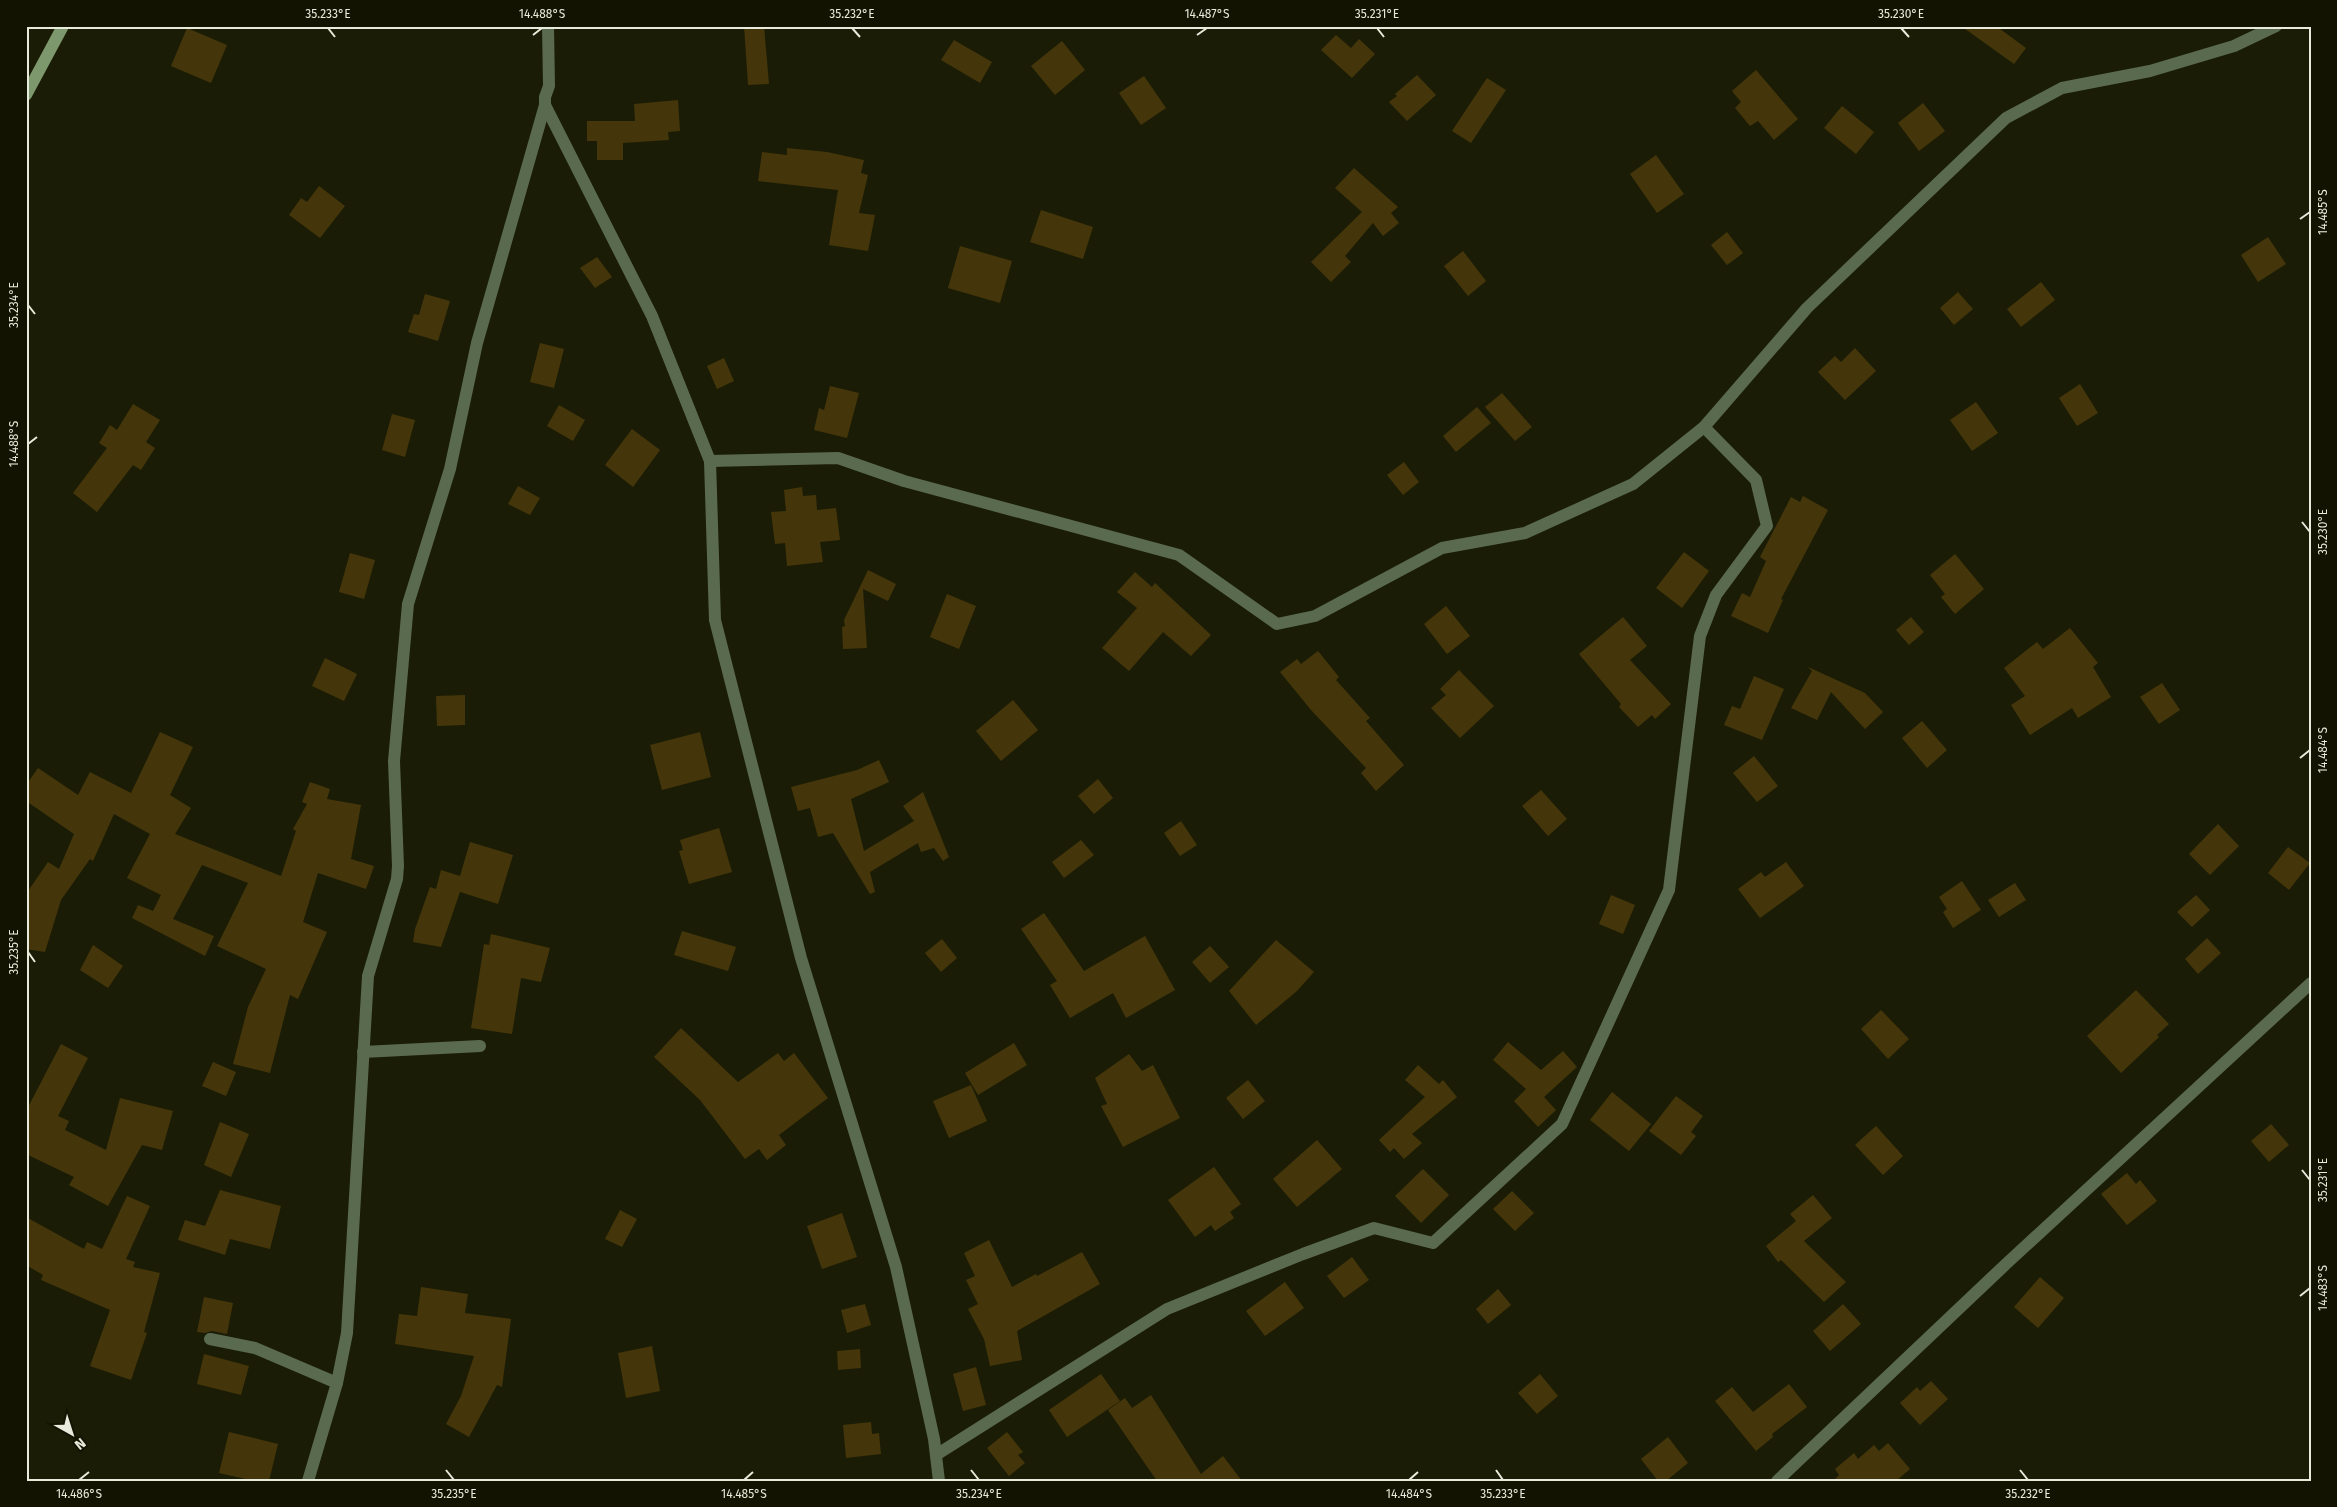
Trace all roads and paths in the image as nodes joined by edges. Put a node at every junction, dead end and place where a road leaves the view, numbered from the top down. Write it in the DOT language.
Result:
graph roads {
  1 [pos="63,26"];
  2 [pos="548,26"];
  3 [pos="2276,26"];
  4 [pos="26,95"];
  5 [pos="545,105"];
  6 [pos="1704,427"];
  7 [pos="710,461"];
  8 [pos="2311,983"];
  9 [pos="480,1046"];
  10 [pos="363,1052"];
  11 [pos="210,1339"];
  12 [pos="337,1383"];
  13 [pos="936,1455"];
  14 [pos="308,1481"];
  15 [pos="939,1481"];
  16 [pos="1777,1481"];
  1 -- 4 [label="street"];
  2 -- 5 [label="street"];
  3 -- 6 [label="street"];
  5 -- 7 [label="street"];
  5 -- 10 [label="street"];
  6 -- 7 [label="street"];
  6 -- 13 [label="street"];
  7 -- 13 [label="street"];
  8 -- 16 [label="street"];
  9 -- 10 [label="street"];
  10 -- 12 [label="street"];
  11 -- 12 [label="street"];
  12 -- 14 [label="street"];
  13 -- 15 [label="street"];
}
